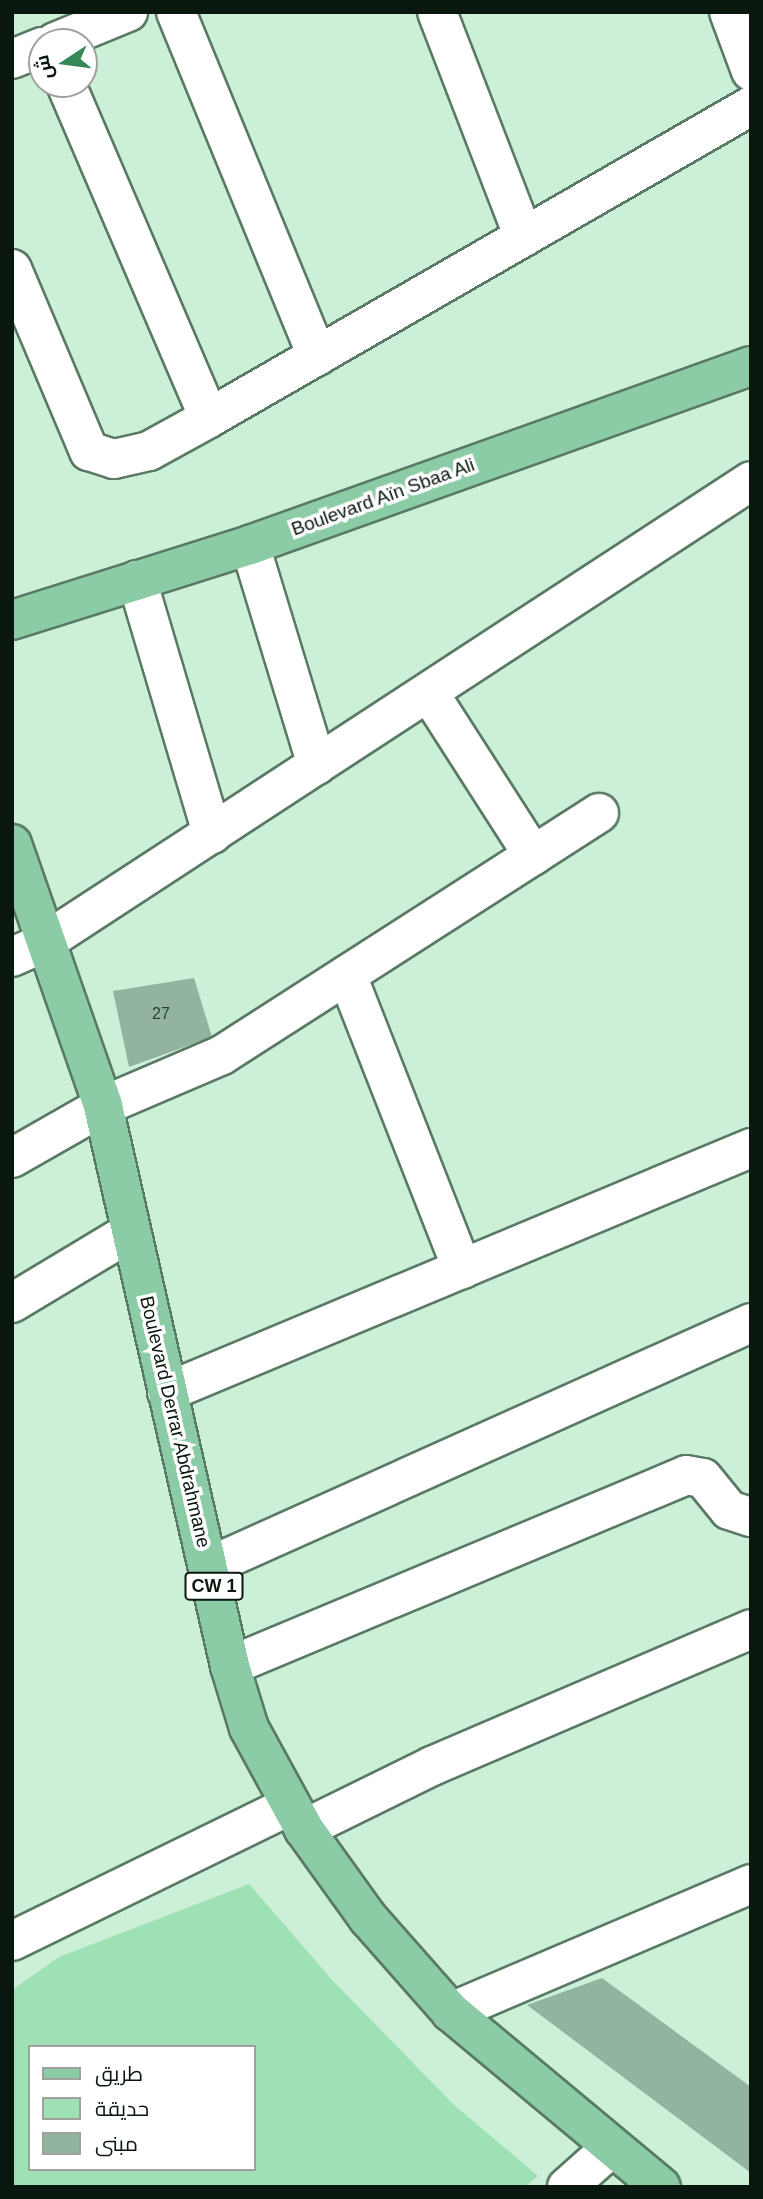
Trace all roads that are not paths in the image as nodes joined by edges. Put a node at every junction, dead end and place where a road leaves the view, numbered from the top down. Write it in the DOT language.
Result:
graph roads {
  1 [pos="128,12"];
  2 [pos="176,12"];
  3 [pos="438,12"];
  4 [pos="729,12"];
  5 [pos="89,28"];
  6 [pos="751,71"];
  7 [pos="72,98"];
  8 [pos="751,106"];
  9 [pos="524,237"];
  10 [pos="12,269"];
  11 [pos="317,356"];
  12 [pos="751,366"];
  13 [pos="209,418"];
  14 [pos="751,481"];
  15 [pos="250,545"];
  16 [pos="137,580"];
  17 [pos="12,620"];
  18 [pos="429,693"];
  19 [pos="317,765"];
  20 [pos="599,813"];
  21 [pos="212,834"];
  22 [pos="12,844"];
  23 [pos="533,855"];
  24 [pos="29,949"];
  25 [pos="347,975"];
  26 [pos="103,1106"];
  27 [pos="751,1148"];
  28 [pos="12,1158"];
  29 [pos="130,1232"];
  30 [pos="461,1269"];
  31 [pos="12,1303"];
  32 [pos="751,1323"];
  33 [pos="167,1392"];
  34 [pos="751,1517"];
  35 [pos="209,1566"];
  36 [pos="751,1629"];
  37 [pos="230,1666"];
  38 [pos="296,1818"];
  39 [pos="751,1884"];
  40 [pos="12,1941"];
  41 [pos="451,2012"];
  42 [pos="611,2148"];
  43 [pos="566,2187"];
  44 [pos="660,2187"];
  1 -- 5 [label="street"];
  2 -- 11 [label="street"];
  3 -- 9 [label="street"];
  4 -- 6 [label="street"];
  7 -- 13 [label="street"];
  8 -- 9 [label="street"];
  9 -- 11 [label="street"];
  10 -- 13 [label="street"];
  11 -- 13 [label="street"];
  12 -- 15 [label="main road, Boulevard Aïn Sbaa Ali"];
  14 -- 18 [label="street"];
  15 -- 16 [label="main road, Boulevard Aïn Sbaa Ali"];
  15 -- 19 [label="street"];
  16 -- 17 [label="main road, Boulevard Aïn Sbaa Ali"];
  16 -- 21 [label="street"];
  18 -- 19 [label="street"];
  18 -- 23 [label="street"];
  19 -- 21 [label="street"];
  20 -- 23 [label="street"];
  21 -- 24 [label="street"];
  22 -- 24 [label="main road, Boulevard Derrar Abdrahmane / CW 1"];
  23 -- 25 [label="street"];
  24 -- 26 [label="main road, Boulevard Derrar Abdrahmane / CW 1"];
  25 -- 26 [label="street"];
  25 -- 30 [label="street"];
  26 -- 28 [label="street"];
  26 -- 29 [label="main road, Boulevard Derrar Abdrahmane / CW 1"];
  27 -- 30 [label="street"];
  29 -- 31 [label="street"];
  29 -- 33 [label="main road, Boulevard Derrar Abdrahmane / CW 1"];
  30 -- 33 [label="street"];
  32 -- 35 [label="street"];
  33 -- 35 [label="main road, Boulevard Derrar Abdrahmane / CW 1"];
  34 -- 37 [label="street"];
  35 -- 37 [label="main road, Boulevard Derrar Abdrahmane / CW 1"];
  36 -- 38 [label="street"];
  37 -- 38 [label="main road, Boulevard Derrar Abdrahmane / CW 1"];
  38 -- 40 [label="street"];
  38 -- 41 [label="main road, Boulevard Derrar Abdrahmane / CW 1"];
  39 -- 41 [label="street"];
  41 -- 42 [label="main road, Boulevard Derrar Abdrahmane / CW 1"];
  42 -- 43 [label="street"];
  42 -- 44 [label="main road, Boulevard Derrar Abdrahmane / CW 1"];
}
